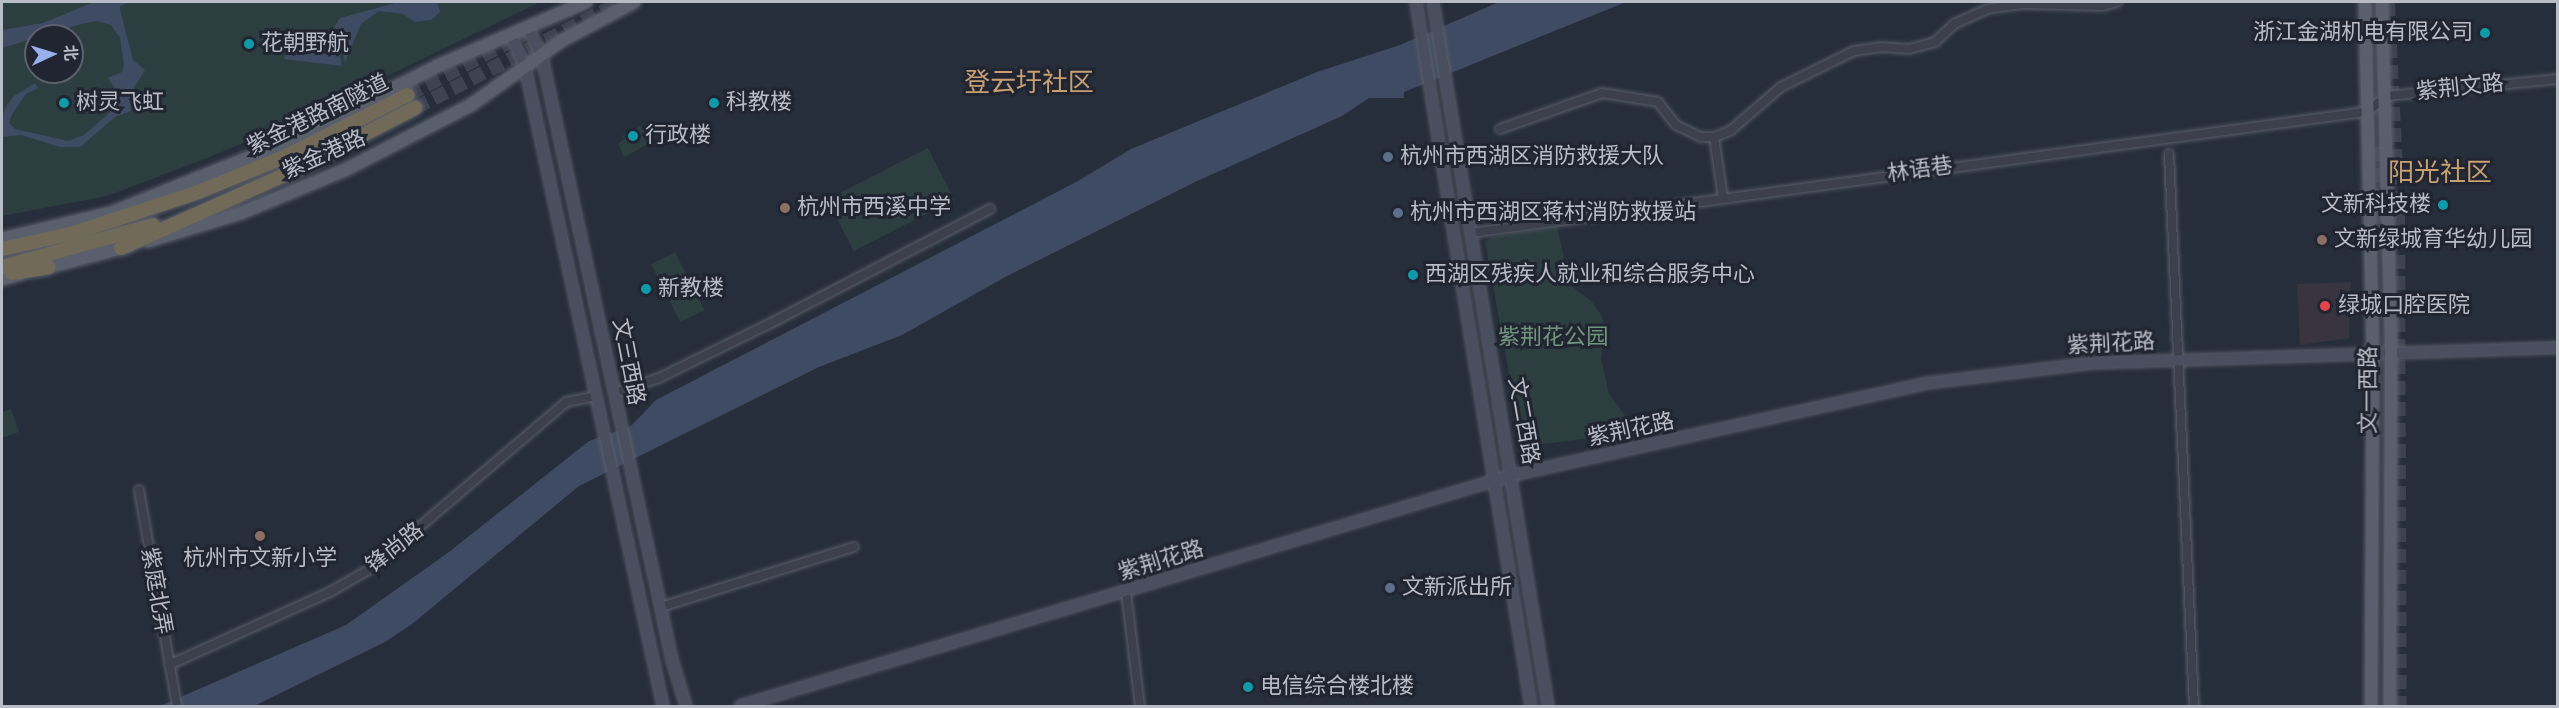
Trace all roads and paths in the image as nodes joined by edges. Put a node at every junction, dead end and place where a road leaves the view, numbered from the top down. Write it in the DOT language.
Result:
graph roads {
  1 [pos="586,2"];
  2 [pos="634,2"];
  3 [pos="1416,2"];
  4 [pos="1433,2"];
  5 [pos="2117,2"];
  6 [pos="2365,2"];
  7 [pos="2382,2"];
  8 [pos="528,28"];
  9 [pos="511,35"];
  10 [pos="542,57"];
  11 [pos="525,67"];
  12 [pos="2558,79"];
  13 [pos="408,95"];
  14 [pos="2387,96"];
  15 [pos="415,108"];
  16 [pos="2368,111"];
  17 [pos="1500,129"];
  18 [pos="1714,137"];
  19 [pos="2169,154"];
  20 [pos="247,173"];
  21 [pos="252,189"];
  22 [pos="1723,198"];
  23 [pos="990,208"];
  24 [pos="111,213"];
  25 [pos="42,232"];
  26 [pos="1471,233"];
  27 [pos="2,241"];
  28 [pos="121,248"];
  29 [pos="2,249"];
  30 [pos="2,267"];
  31 [pos="49,267"];
  32 [pos="2,274"];
  33 [pos="2,279"];
  34 [pos="2558,348"];
  35 [pos="2373,352"];
  36 [pos="2391,352"];
  37 [pos="2176,360"];
  38 [pos="614,393"];
  39 [pos="597,396"];
  40 [pos="1513,476"];
  41 [pos="1496,480"];
  42 [pos="139,490"];
  43 [pos="854,547"];
  44 [pos="1126,592"];
  45 [pos="661,607"];
  46 [pos="169,665"];
  47 [pos="177,706"];
  48 [pos="663,706"];
  49 [pos="686,706"];
  50 [pos="740,706"];
  51 [pos="1140,706"];
  52 [pos="1531,706"];
  53 [pos="1548,706"];
  54 [pos="2194,706"];
  55 [pos="2371,706"];
  56 [pos="2390,706"];
  1 -- 8 [label="main road, 紫金港路"];
  2 -- 10 [label="main road, 紫金港路"];
  3 -- 41 [label="main road, 文二西路"];
  4 -- 26 [label="main road, 文二西路"];
  5 -- 18 [label="street"];
  6 -- 16 [label="main road, 文一西路"];
  7 -- 14 [label="main road, 文一西路"];
  8 -- 9 [label="main road, 紫金港路"];
  8 -- 10 [label="main road, 文三西路"];
  9 -- 11 [label="main road, 文三西路"];
  9 -- 24 [label="main road, 紫金港路"];
  10 -- 11 [label="main road, 紫金港路"];
  10 -- 38 [label="main road, 文三西路"];
  11 -- 28 [label="main road, 紫金港路"];
  11 -- 39 [label="main road, 文三西路"];
  12 -- 14 [label="street, 紫荆文路"];
  13 -- 20 [label="highway, 紫金港路南隧道"];
  14 -- 16 [label="street, 紫荆文路"];
  14 -- 36 [label="main road, 文一西路"];
  15 -- 21 [label="highway, 紫金港路南隧道"];
  16 -- 22 [label="street, 林语巷"];
  16 -- 35 [label="main road, 文一西路"];
  17 -- 18 [label="street"];
  18 -- 22 [label="street"];
  19 -- 37 [label="street"];
  20 -- 24 [label="highway"];
  20 -- 29 [label="highway, 紫金港路"];
  21 -- 28 [label="highway"];
  21 -- 30 [label="highway"];
  22 -- 26 [label="street, 林语巷"];
  23 -- 38 [label="street"];
  24 -- 25 [label="main road, 紫金港路"];
  25 -- 27 [label="highway"];
  26 -- 40 [label="main road, 文二西路"];
  28 -- 31 [label="main road, 紫金港路"];
  31 -- 32 [label="highway"];
  31 -- 33 [label="main road, 紫金港路"];
  34 -- 36 [label="main road, 紫荆花路"];
  35 -- 36 [label="main road, 紫荆花路"];
  35 -- 37 [label="main road, 紫荆花路"];
  35 -- 55 [label="main road, 文一西路"];
  36 -- 56 [label="main road, 文一西路"];
  37 -- 40 [label="main road, 紫荆花路"];
  37 -- 54 [label="street"];
  38 -- 45 [label="main road, 文三西路"];
  39 -- 46 [label="street, 锋尚路"];
  39 -- 48 [label="main road, 文三西路"];
  40 -- 41 [label="main road, 紫荆花路"];
  40 -- 53 [label="main road, 文二西路"];
  41 -- 44 [label="main road, 紫荆花路"];
  41 -- 52 [label="main road, 文二西路"];
  42 -- 46 [label="street, 紫庭北弄"];
  43 -- 45 [label="street"];
  44 -- 50 [label="main road, 紫荆花路"];
  44 -- 51 [label="street"];
  45 -- 49 [label="main road, 文三西路"];
  46 -- 47 [label="street, 紫庭北弄"];
}
